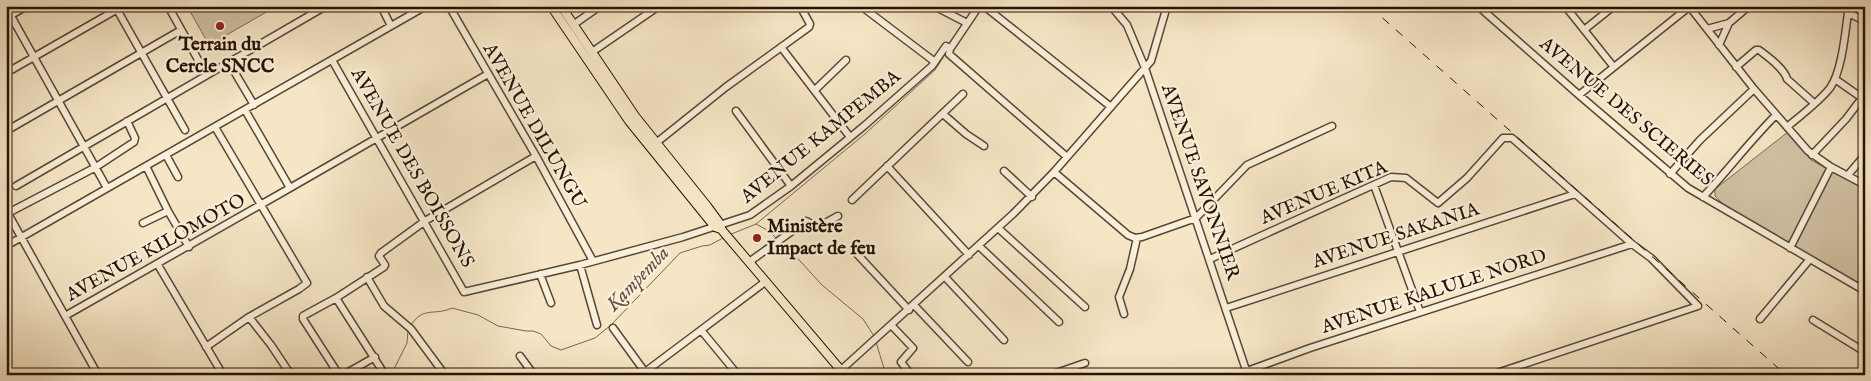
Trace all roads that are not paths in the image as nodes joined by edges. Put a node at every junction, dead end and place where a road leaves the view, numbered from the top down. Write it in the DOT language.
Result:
graph roads {
  1 [pos="27,6"];
  2 [pos="168,6"];
  3 [pos="326,6"];
  4 [pos="381,6"];
  5 [pos="426,6"];
  6 [pos="449,6"];
  7 [pos="551,6"];
  8 [pos="561,6"];
  9 [pos="600,6"];
  10 [pos="659,6"];
  11 [pos="800,6"];
  12 [pos="861,6"];
  13 [pos="934,6"];
  14 [pos="979,6"];
  15 [pos="984,6"];
  16 [pos="1111,6"];
  17 [pos="1167,6"];
  18 [pos="1478,6"];
  19 [pos="1565,6"];
  20 [pos="1614,6"];
  21 [pos="1689,6"];
  22 [pos="1749,6"];
  23 [pos="118,7"];
  24 [pos="9,17"];
  25 [pos="1865,21"];
  26 [pos="965,22"];
  27 [pos="1729,23"];
  28 [pos="573,25"];
  29 [pos="391,26"];
  30 [pos="1707,29"];
  31 [pos="181,30"];
  32 [pos="1584,30"];
  33 [pos="1719,45"];
  34 [pos="781,47"];
  35 [pos="949,50"];
  36 [pos="592,52"];
  37 [pos="141,53"];
  38 [pos="35,57"];
  39 [pos="332,60"];
  40 [pos="846,60"];
  41 [pos="228,61"];
  42 [pos="935,62"];
  43 [pos="1613,66"];
  44 [pos="1736,67"];
  45 [pos="1145,68"];
  46 [pos="6,74"];
  47 [pos="206,74"];
  48 [pos="488,74"];
  49 [pos="1834,79"];
  50 [pos="1754,89"];
  51 [pos="816,90"];
  52 [pos="963,94"];
  53 [pos="1579,95"];
  54 [pos="1864,97"];
  55 [pos="166,98"];
  56 [pos="59,100"];
  57 [pos="1814,103"];
  58 [pos="254,105"];
  59 [pos="1111,107"];
  60 [pos="245,110"];
  61 [pos="736,111"];
  62 [pos="944,114"];
  63 [pos="1776,115"];
  64 [pos="632,119"];
  65 [pos="127,121"];
  66 [pos="1332,126"];
  67 [pos="215,127"];
  68 [pos="1787,127"];
  69 [pos="184,130"];
  70 [pos="6,131"];
  71 [pos="850,137"];
  72 [pos="377,138"];
  73 [pos="656,143"];
  74 [pos="84,145"];
  75 [pos="984,146"];
  76 [pos="166,155"];
  77 [pos="1812,155"];
  78 [pos="1865,155"];
  79 [pos="536,156"];
  80 [pos="1067,157"];
  81 [pos="146,166"];
  82 [pos="887,166"];
  83 [pos="96,167"];
  84 [pos="1831,167"];
  85 [pos="1004,171"];
  86 [pos="1054,172"];
  87 [pos="1670,174"];
  88 [pos="1848,175"];
  89 [pos="178,177"];
  90 [pos="1865,184"];
  91 [pos="1374,185"];
  92 [pos="16,186"];
  93 [pos="791,186"];
  94 [pos="107,188"];
  95 [pos="290,188"];
  96 [pos="1575,194"];
  97 [pos="1032,197"];
  98 [pos="1703,197"];
  99 [pos="852,200"];
  100 [pos="262,205"];
  101 [pos="7,211"];
  102 [pos="168,211"];
  103 [pos="838,216"];
  104 [pos="1196,218"];
  105 [pos="425,221"];
  106 [pos="143,223"];
  107 [pos="998,228"];
  108 [pos="722,230"];
  109 [pos="22,237"];
  110 [pos="1137,238"];
  111 [pos="1632,244"];
  112 [pos="6,246"];
  113 [pos="979,246"];
  114 [pos="189,247"];
  115 [pos="1790,248"];
  116 [pos="1399,250"];
  117 [pos="857,254"];
  118 [pos="969,255"];
  119 [pos="1210,259"];
  120 [pos="1810,260"];
  121 [pos="593,261"];
  122 [pos="749,262"];
  123 [pos="158,265"];
  124 [pos="580,265"];
  125 [pos="540,274"];
  126 [pos="367,277"];
  127 [pos="944,277"];
  128 [pos="765,282"];
  129 [pos="1865,291"];
  130 [pos="464,292"];
  131 [pos="336,298"];
  132 [pos="551,303"];
  133 [pos="911,307"];
  134 [pos="1086,307"];
  135 [pos="1226,308"];
  136 [pos="1420,312"];
  137 [pos="1124,314"];
  138 [pos="65,316"];
  139 [pos="249,318"];
  140 [pos="1760,319"];
  141 [pos="1813,320"];
  142 [pos="1059,322"];
  143 [pos="597,325"];
  144 [pos="892,326"];
  145 [pos="613,328"];
  146 [pos="701,330"];
  147 [pos="1004,340"];
  148 [pos="206,347"];
  149 [pos="1865,352"];
  150 [pos="520,356"];
  151 [pos="375,358"];
  152 [pos="968,362"];
  153 [pos="1085,363"];
  154 [pos="843,372"];
  155 [pos="643,373"];
  156 [pos="1247,373"];
  157 [pos="98,375"];
  158 [pos="223,375"];
  159 [pos="291,375"];
  160 [pos="339,375"];
  161 [pos="343,375"];
  162 [pos="385,375"];
  163 [pos="445,375"];
  164 [pos="534,375"];
  165 [pos="738,375"];
  166 [pos="911,375"];
  167 [pos="1050,375"];
  168 [pos="1492,375"];
  1 -- 24 [label="street"];
  2 -- 31 [label="street"];
  3 -- 41 [label="street"];
  4 -- 29 [label="street"];
  5 -- 29 [label="street"];
  6 -- 48 [label="street, AVENUE DILUNGU"];
  7 -- 64 [label="main road"];
  8 -- 28 [label="main road"];
  9 -- 28 [label="street"];
  10 -- 36 [label="street"];
  11 -- 34 [label="street"];
  12 -- 42 [label="street"];
  13 -- 26 [label="street"];
  14 -- 26 [label="street, AVENUE KAMPEMBA"];
  15 -- 59 [label="street"];
  16 -- 45 [label="street, AVENUE SAVONNIER"];
  17 -- 45 [label="street"];
  18 -- 53 [label="street, AVENUE DES SCIERIES"];
  19 -- 32 [label="street"];
  20 -- 32 [label="street"];
  21 -- 30 [label="street"];
  21 -- 43 [label="street"];
  22 -- 27 [label="street"];
  23 -- 37 [label="street"];
  23 -- 38 [label="street"];
  24 -- 38 [label="street"];
  25 -- 49 [label="street"];
  26 -- 35 [label="street, AVENUE KAMPEMBA"];
  27 -- 30 [label="street"];
  27 -- 33 [label="street"];
  28 -- 36 [label="main road"];
  29 -- 39 [label="street"];
  30 -- 33 [label="street"];
  31 -- 37 [label="street"];
  31 -- 47 [label="street"];
  32 -- 43 [label="street"];
  33 -- 44 [label="street"];
  34 -- 51 [label="street"];
  34 -- 73 [label="street"];
  35 -- 42 [label="street, AVENUE KAMPEMBA"];
  35 -- 80 [label="street"];
  36 -- 64 [label="main road"];
  37 -- 55 [label="street"];
  37 -- 56 [label="street"];
  38 -- 46 [label="street"];
  38 -- 56 [label="street"];
  39 -- 58 [label="street"];
  39 -- 72 [label="street, AVENUE DES BOISSONS"];
  40 -- 51 [label="street"];
  41 -- 47 [label="street"];
  41 -- 58 [label="street"];
  42 -- 71 [label="street, AVENUE KAMPEMBA"];
  43 -- 53 [label="street"];
  44 -- 50 [label="street"];
  44 -- 57 [label="street"];
  45 -- 59 [label="street"];
  45 -- 104 [label="street, AVENUE SAVONNIER"];
  47 -- 55 [label="street"];
  48 -- 72 [label="street"];
  48 -- 79 [label="street, AVENUE DILUNGU"];
  49 -- 54 [label="street"];
  49 -- 57 [label="street"];
  50 -- 63 [label="street"];
  50 -- 87 [label="street"];
  51 -- 71 [label="street"];
  52 -- 62 [label="street"];
  53 -- 87 [label="street, AVENUE DES SCIERIES"];
  54 -- 77 [label="street"];
  55 -- 65 [label="street"];
  55 -- 69 [label="street"];
  56 -- 70 [label="street"];
  56 -- 74 [label="street"];
  57 -- 68 [label="street"];
  58 -- 60 [label="street"];
  59 -- 80 [label="street"];
  60 -- 67 [label="street"];
  60 -- 95 [label="street"];
  61 -- 93 [label="street"];
  62 -- 75 [label="street"];
  62 -- 82 [label="street"];
  63 -- 68 [label="street"];
  63 -- 98 [label="street"];
  64 -- 73 [label="main road"];
  64 -- 108 [label="main road"];
  65 -- 74 [label="street"];
  65 -- 83 [label="street"];
  66 -- 104 [label="street"];
  67 -- 76 [label="street"];
  67 -- 100 [label="street"];
  68 -- 77 [label="street"];
  71 -- 93 [label="street, AVENUE KAMPEMBA"];
  72 -- 95 [label="street, AVENUE KILOMOTO"];
  72 -- 105 [label="street, AVENUE DES BOISSONS"];
  73 -- 108 [label="main road"];
  74 -- 83 [label="street"];
  74 -- 92 [label="street"];
  76 -- 81 [label="street"];
  76 -- 89 [label="street"];
  77 -- 84 [label="street"];
  78 -- 88 [label="street"];
  79 -- 105 [label="street"];
  79 -- 121 [label="street, AVENUE DILUNGU"];
  80 -- 86 [label="street"];
  81 -- 94 [label="street"];
  81 -- 102 [label="street"];
  82 -- 99 [label="street"];
  82 -- 118 [label="street"];
  83 -- 94 [label="street"];
  83 -- 101 [label="street"];
  84 -- 88 [label="street"];
  84 -- 115 [label="street"];
  85 -- 97 [label="street"];
  86 -- 97 [label="street"];
  86 -- 110 [label="street"];
  87 -- 98 [label="street, AVENUE DES SCIERIES"];
  88 -- 90 [label="street"];
  91 -- 96 [label="street, AVENUE KITA"];
  91 -- 116 [label="street"];
  91 -- 119 [label="street, AVENUE KITA"];
  93 -- 108 [label="street, AVENUE KAMPEMBA"];
  94 -- 109 [label="street"];
  95 -- 100 [label="street, AVENUE KILOMOTO"];
  96 -- 111 [label="street"];
  96 -- 116 [label="street, AVENUE SAKANIA"];
  97 -- 107 [label="street"];
  98 -- 115 [label="street, AVENUE DES SCIERIES"];
  100 -- 114 [label="street, AVENUE KILOMOTO"];
  100 -- 139 [label="street"];
  101 -- 109 [label="street"];
  102 -- 106 [label="street"];
  102 -- 114 [label="street"];
  103 -- 122 [label="street"];
  104 -- 110 [label="street"];
  104 -- 119 [label="street, AVENUE SAVONNIER"];
  105 -- 126 [label="street"];
  105 -- 130 [label="street, AVENUE DES BOISSONS"];
  107 -- 113 [label="street"];
  107 -- 134 [label="street"];
  108 -- 121 [label="street, AVENUE KAMPEMBA"];
  108 -- 122 [label="main road"];
  109 -- 112 [label="street"];
  109 -- 138 [label="street"];
  110 -- 137 [label="street"];
  111 -- 136 [label="street, AVENUE KALULE NORD"];
  111 -- 168 [label="street"];
  113 -- 118 [label="street"];
  113 -- 142 [label="street"];
  114 -- 123 [label="street, AVENUE KILOMOTO"];
  115 -- 120 [label="street, AVENUE DES SCIERIES"];
  116 -- 135 [label="street, AVENUE SAKANIA"];
  116 -- 136 [label="street"];
  117 -- 133 [label="street"];
  118 -- 127 [label="street"];
  119 -- 135 [label="street, AVENUE SAVONNIER"];
  120 -- 129 [label="street, AVENUE DES SCIERIES"];
  120 -- 140 [label="street"];
  121 -- 124 [label="street, AVENUE KAMPEMBA"];
  122 -- 128 [label="main road"];
  123 -- 138 [label="street, AVENUE KILOMOTO"];
  123 -- 148 [label="street"];
  124 -- 125 [label="street, AVENUE KAMPEMBA"];
  124 -- 143 [label="street"];
  125 -- 130 [label="street, AVENUE KAMPEMBA"];
  125 -- 132 [label="street"];
  126 -- 131 [label="street"];
  126 -- 163 [label="street"];
  127 -- 133 [label="street"];
  127 -- 147 [label="street"];
  128 -- 146 [label="street"];
  128 -- 154 [label="main road"];
  131 -- 151 [label="street"];
  131 -- 160 [label="street"];
  133 -- 144 [label="street"];
  133 -- 152 [label="street"];
  135 -- 156 [label="street, AVENUE SAVONNIER"];
  136 -- 156 [label="street, AVENUE KALULE NORD"];
  138 -- 157 [label="street"];
  139 -- 148 [label="street"];
  139 -- 159 [label="street"];
  141 -- 149 [label="street"];
  144 -- 154 [label="street"];
  144 -- 166 [label="street"];
  145 -- 155 [label="street"];
  146 -- 155 [label="street"];
  146 -- 165 [label="street"];
  148 -- 158 [label="street"];
  150 -- 164 [label="street"];
  151 -- 161 [label="street"];
  151 -- 162 [label="street"];
  153 -- 167 [label="street"];
}
